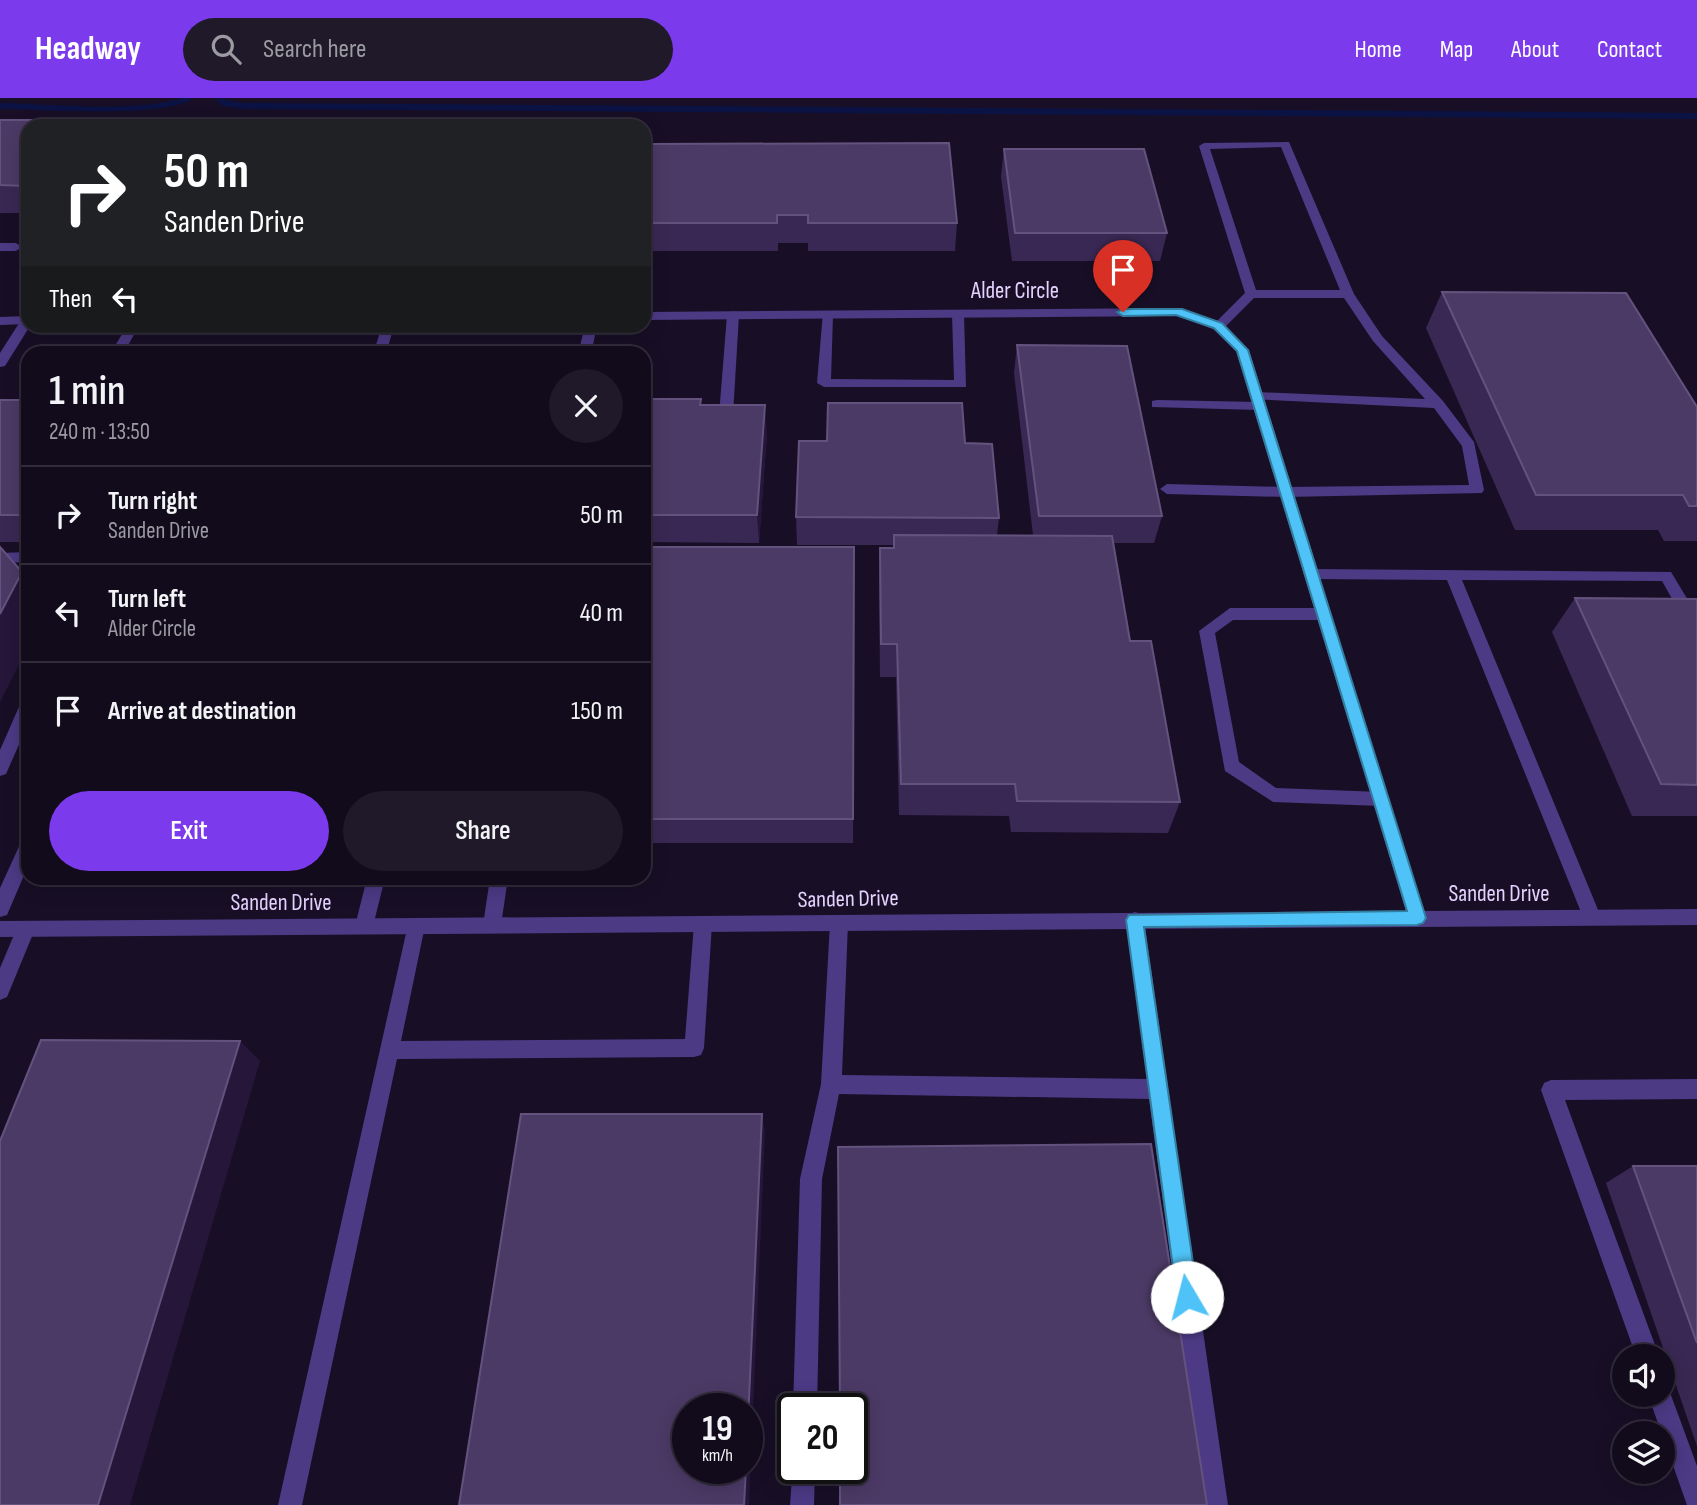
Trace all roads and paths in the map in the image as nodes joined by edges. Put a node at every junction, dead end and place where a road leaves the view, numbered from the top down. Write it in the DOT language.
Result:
graph roads {
  1 [pos="0,247"];
  2 [pos="16,247"];
  3 [pos="1251,295"];
  4 [pos="1348,295"];
  5 [pos="827,314"];
  6 [pos="958,314"];
  7 [pos="733,315"];
  8 [pos="651,316"];
  9 [pos="21,320"];
  10 [pos="0,321"];
  11 [pos="1218,326"];
  12 [pos="21,331"];
  13 [pos="0,363"];
  14 [pos="1258,401"];
  15 [pos="1157,404"];
  16 [pos="1438,404"];
  17 [pos="726,415"];
  18 [pos="1167,489"];
  19 [pos="1286,492"];
  20 [pos="0,558"];
  21 [pos="21,558"];
  22 [pos="1311,574"];
  23 [pos="1452,575"];
  24 [pos="1324,614"];
  25 [pos="1695,624"];
  26 [pos="21,721"];
  27 [pos="0,769"];
  28 [pos="1381,799"];
  29 [pos="21,861"];
  30 [pos="374,885"];
  31 [pos="498,885"];
  32 [pos="0,909"];
  33 [pos="1697,917"];
  34 [pos="1417,918"];
  35 [pos="1592,918"];
  36 [pos="1135,920"];
  37 [pos="839,923"];
  38 [pos="704,924"];
  39 [pos="492,925"];
  40 [pos="364,926"];
  41 [pos="416,926"];
  42 [pos="0,929"];
  43 [pos="26,929"];
  44 [pos="0,991"];
  45 [pos="389,1050"];
  46 [pos="831,1084"];
  47 [pos="1159,1089"];
  48 [pos="1697,1089"];
  49 [pos="1643,1344"];
  50 [pos="805,1393"];
  51 [pos="1664,1407"];
  52 [pos="803,1484"];
  53 [pos="1697,1500"];
  54 [pos="290,1505"];
  55 [pos="803,1505"];
  56 [pos="1216,1505"];
  1 -- 2 [label="street"];
  3 -- 4 [label="street"];
  3 -- 4 [label="street"];
  3 -- 11 [label="street"];
  4 -- 16 [label="street"];
  5 -- 6 [label="street, Alder Circle"];
  5 -- 6 [label="street"];
  5 -- 7 [label="street, Alder Circle"];
  6 -- 11 [label="street, Alder Circle"];
  7 -- 8 [label="street, Alder Circle"];
  7 -- 17 [label="street"];
  9 -- 10 [label="street"];
  11 -- 14 [label="street, Alder Circle"];
  12 -- 13 [label="street"];
  14 -- 15 [label="street"];
  14 -- 16 [label="street"];
  14 -- 19 [label="street, Alder Circle"];
  16 -- 19 [label="street"];
  18 -- 19 [label="street"];
  19 -- 22 [label="street, Alder Circle"];
  20 -- 21 [label="street"];
  22 -- 23 [label="street"];
  22 -- 24 [label="street, Alder Circle"];
  23 -- 25 [label="street"];
  23 -- 35 [label="street"];
  24 -- 28 [label="street, Alder Circle"];
  24 -- 28 [label="street"];
  26 -- 27 [label="street"];
  28 -- 34 [label="street, Alder Circle"];
  29 -- 32 [label="street"];
  30 -- 40 [label="street"];
  31 -- 39 [label="street"];
  33 -- 35 [label="street, Sanden Drive"];
  34 -- 35 [label="street, Sanden Drive"];
  34 -- 36 [label="street, Sanden Drive"];
  36 -- 37 [label="street, Sanden Drive"];
  36 -- 47 [label="street"];
  37 -- 38 [label="street, Sanden Drive"];
  37 -- 46 [label="street"];
  38 -- 39 [label="street, Sanden Drive"];
  38 -- 45 [label="street"];
  39 -- 41 [label="street, Sanden Drive"];
  40 -- 41 [label="street, Sanden Drive"];
  40 -- 43 [label="street, Sanden Drive"];
  41 -- 45 [label="street"];
  42 -- 43 [label="street, Sanden Drive"];
  43 -- 44 [label="street"];
  45 -- 54 [label="street"];
  46 -- 47 [label="street"];
  46 -- 50 [label="street"];
  47 -- 56 [label="street"];
  48 -- 49 [label="street"];
  51 -- 53 [label="street"];
  52 -- 55 [label="street"];
}
